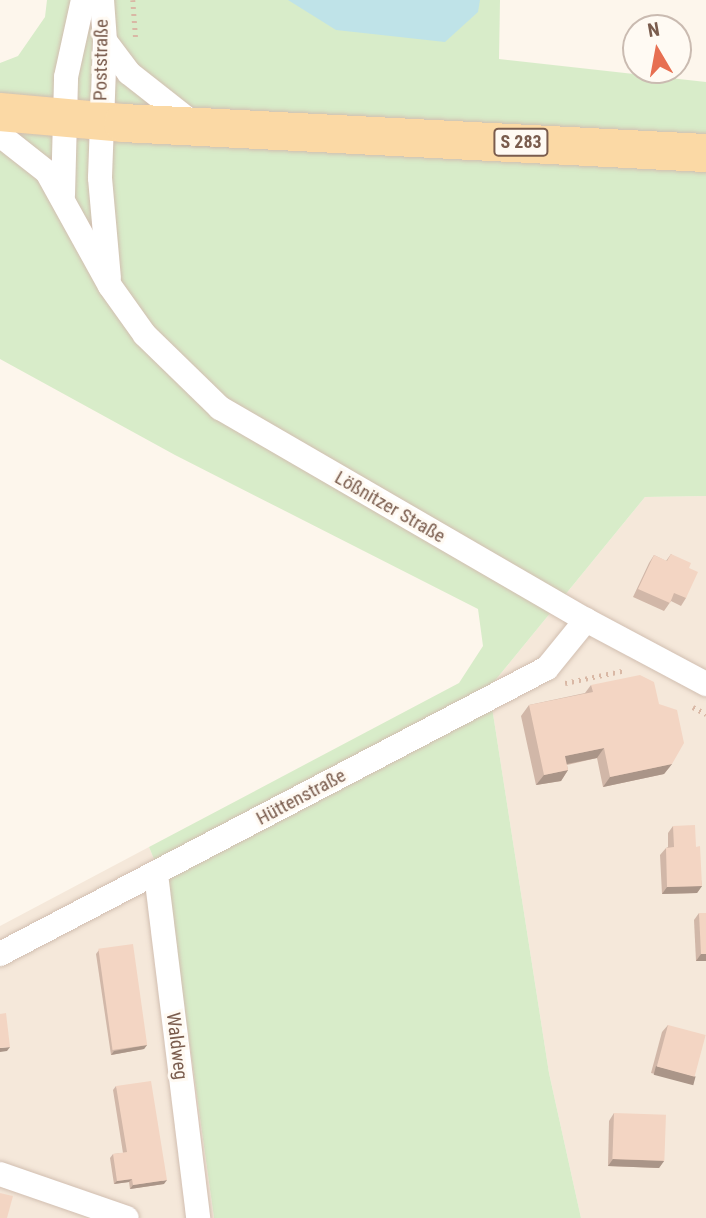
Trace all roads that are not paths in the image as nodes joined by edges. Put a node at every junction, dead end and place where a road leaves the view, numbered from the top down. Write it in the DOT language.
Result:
graph roads {
  1 [pos="83,0"];
  2 [pos="102,0"];
  3 [pos="105,41"];
  4 [pos="0,112"];
  5 [pos="62,118"];
  6 [pos="100,121"];
  7 [pos="196,126"];
  8 [pos="0,135"];
  9 [pos="706,153"];
  10 [pos="63,195"];
  11 [pos="110,286"];
  12 [pos="586,621"];
  13 [pos="706,684"];
  14 [pos="156,874"];
  15 [pos="0,954"];
  16 [pos="0,1174"];
  17 [pos="127,1218"];
  18 [pos="198,1218"];
  1 -- 5 [label="street, Poststraße"];
  2 -- 3 [label="street, Poststraße"];
  3 -- 6 [label="street, Poststraße"];
  3 -- 7 [label="street"];
  4 -- 5 [label="main road, S 283"];
  5 -- 6 [label="main road, S 283"];
  5 -- 10 [label="street, Lößnitzer Straße"];
  6 -- 7 [label="main road, S 283"];
  6 -- 11 [label="street"];
  7 -- 9 [label="main road, S 283"];
  8 -- 10 [label="street, Lößnitzer Straße"];
  10 -- 11 [label="street, Lößnitzer Straße"];
  11 -- 12 [label="street, Lößnitzer Straße"];
  12 -- 13 [label="street, Lößnitzer Straße"];
  12 -- 14 [label="street, Hüttenstraße"];
  14 -- 15 [label="street, Hüttenstraße"];
  14 -- 18 [label="street, Waldweg"];
  16 -- 17 [label="street"];
}
